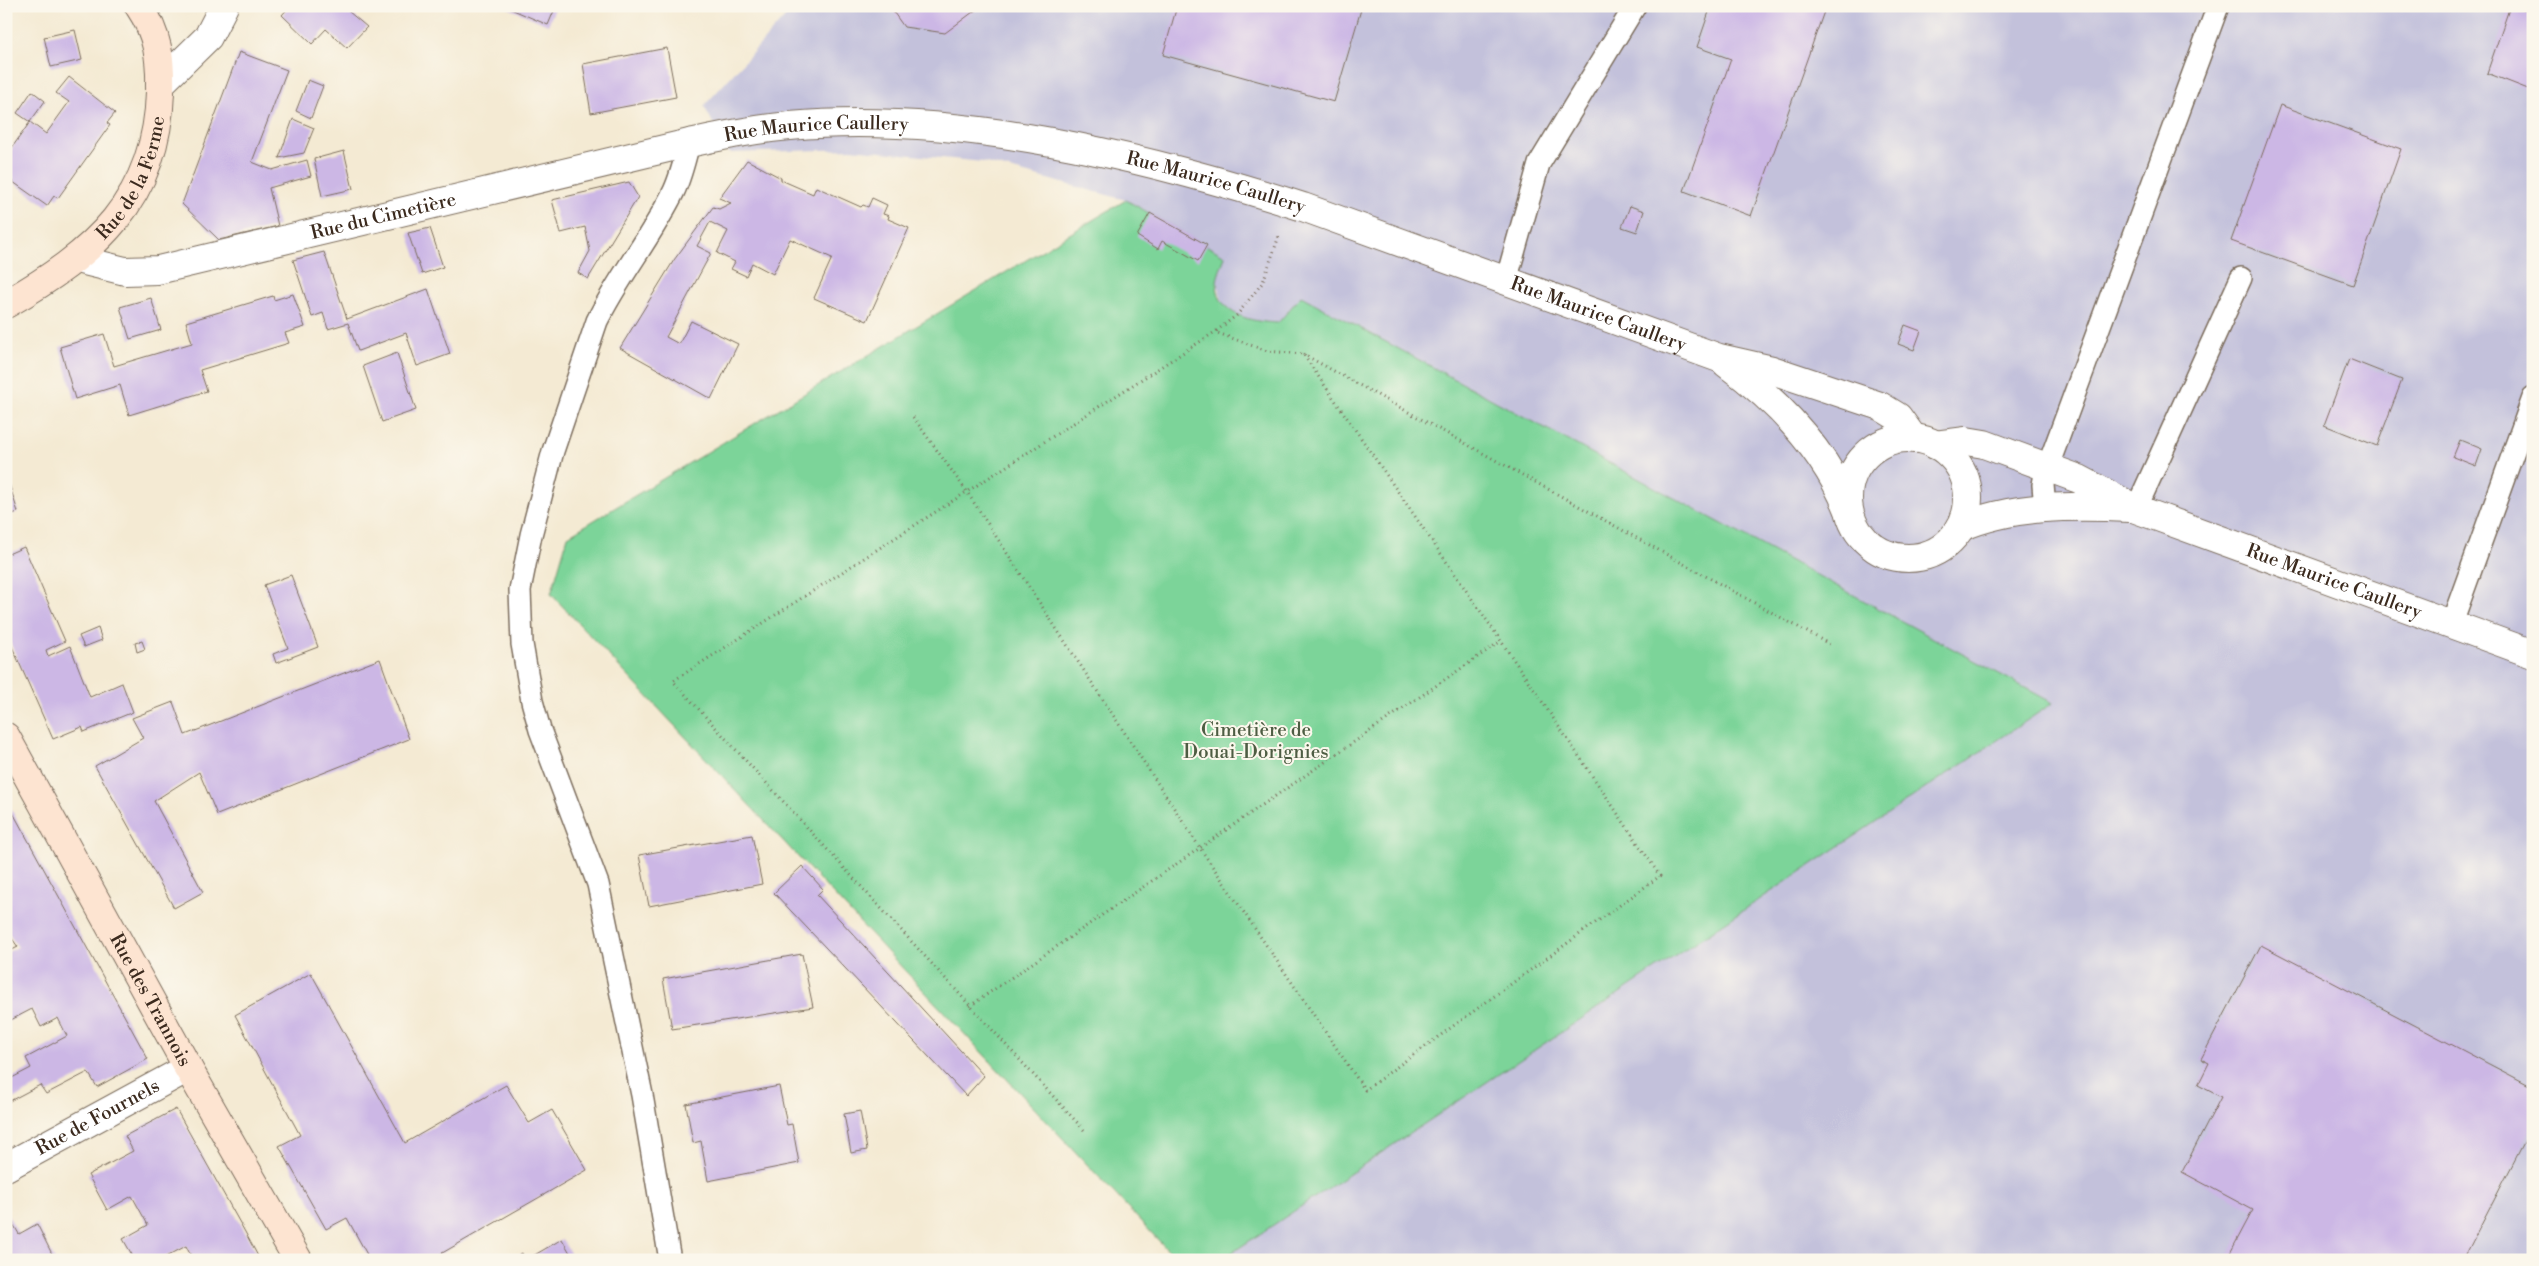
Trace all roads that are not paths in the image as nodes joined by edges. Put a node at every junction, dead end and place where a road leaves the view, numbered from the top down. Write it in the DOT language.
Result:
graph roads {
  1 [pos="139,6"];
  2 [pos="224,6"];
  3 [pos="1635,6"];
  4 [pos="2218,6"];
  5 [pos="160,84"];
  6 [pos="689,143"];
  7 [pos="76,259"];
  8 [pos="2241,278"];
  9 [pos="1506,281"];
  10 [pos="6,304"];
  11 [pos="1719,358"];
  12 [pos="2533,398"];
  13 [pos="1925,442"];
  14 [pos="2048,467"];
  15 [pos="1848,509"];
  16 [pos="2044,509"];
  17 [pos="2136,509"];
  18 [pos="1960,527"];
  19 [pos="2451,625"];
  20 [pos="2533,654"];
  21 [pos="6,737"];
  22 [pos="188,1068"];
  23 [pos="6,1167"];
  24 [pos="298,1260"];
  25 [pos="670,1260"];
  1 -- 5 [label="street, Rue de la Ferme"];
  2 -- 5 [label="street"];
  3 -- 9 [label="lane"];
  4 -- 14 [label="lane"];
  5 -- 7 [label="street, Rue de la Ferme"];
  6 -- 7 [label="street, Rue du Cimetière"];
  6 -- 9 [label="street, Rue Maurice Caullery"];
  6 -- 25 [label="lane"];
  7 -- 10 [label="street, Rue de la Ferme"];
  8 -- 17 [label="lane"];
  9 -- 11 [label="street, Rue Maurice Caullery"];
  11 -- 13 [label="street, Rue Maurice Caullery"];
  11 -- 15 [label="street, Rue Maurice Caullery"];
  12 -- 19 [label="lane"];
  13 -- 14 [label="street, Rue Maurice Caullery"];
  13 -- 15 [label="street, Rue Maurice Caullery"];
  13 -- 18 [label="street, Rue Maurice Caullery"];
  14 -- 16 [label="lane"];
  14 -- 17 [label="street, Rue Maurice Caullery"];
  15 -- 18 [label="street, Rue Maurice Caullery"];
  16 -- 17 [label="street, Rue Maurice Caullery"];
  16 -- 18 [label="street, Rue Maurice Caullery"];
  17 -- 19 [label="street, Rue Maurice Caullery"];
  19 -- 20 [label="street, Rue Maurice Caullery"];
  21 -- 22 [label="street, Rue des Trannois"];
  22 -- 23 [label="street, Rue de Fournels"];
  22 -- 24 [label="street, Rue des Trannois"];
}
